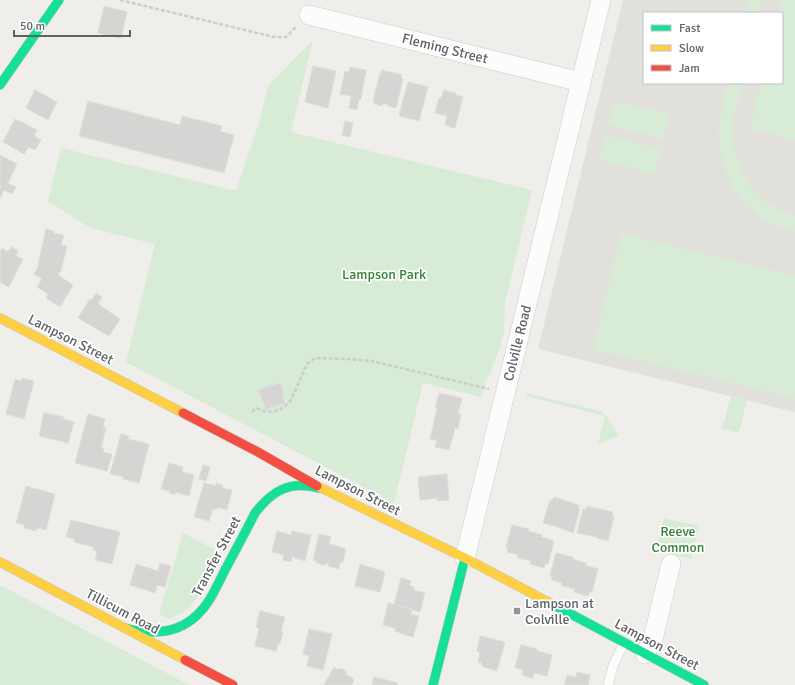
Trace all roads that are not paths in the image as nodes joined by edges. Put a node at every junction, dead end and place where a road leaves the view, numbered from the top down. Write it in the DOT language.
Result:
graph roads {
  1 [pos="59,0"];
  2 [pos="601,0"];
  3 [pos="309,15"];
  4 [pos="581,82"];
  5 [pos="0,85"];
  6 [pos="0,318"];
  7 [pos="327,491"];
  8 [pos="465,558"];
  9 [pos="0,562"];
  10 [pos="671,564"];
  11 [pos="125,628"];
  12 [pos="624,643"];
  13 [pos="645,654"];
  14 [pos="233,685"];
  15 [pos="433,685"];
  16 [pos="608,685"];
  17 [pos="704,685"];
  1 -- 5 [label="main road"];
  2 -- 4 [label="street, Colville Road"];
  3 -- 4 [label="street, Fleming Street"];
  4 -- 8 [label="street, Colville Road"];
  6 -- 7 [label="main road, Lampson Street"];
  7 -- 8 [label="main road, Lampson Street"];
  7 -- 11 [label="main road, Transfer Street"];
  8 -- 12 [label="main road, Lampson Street"];
  8 -- 15 [label="main road, Colville Road"];
  9 -- 11 [label="main road, Tillicum Road"];
  10 -- 13 [label="street"];
  11 -- 14 [label="main road, Tillicum Road"];
  12 -- 13 [label="main road, Lampson Street"];
  12 -- 16 [label="lane"];
  13 -- 17 [label="main road, Lampson Street"];
}
